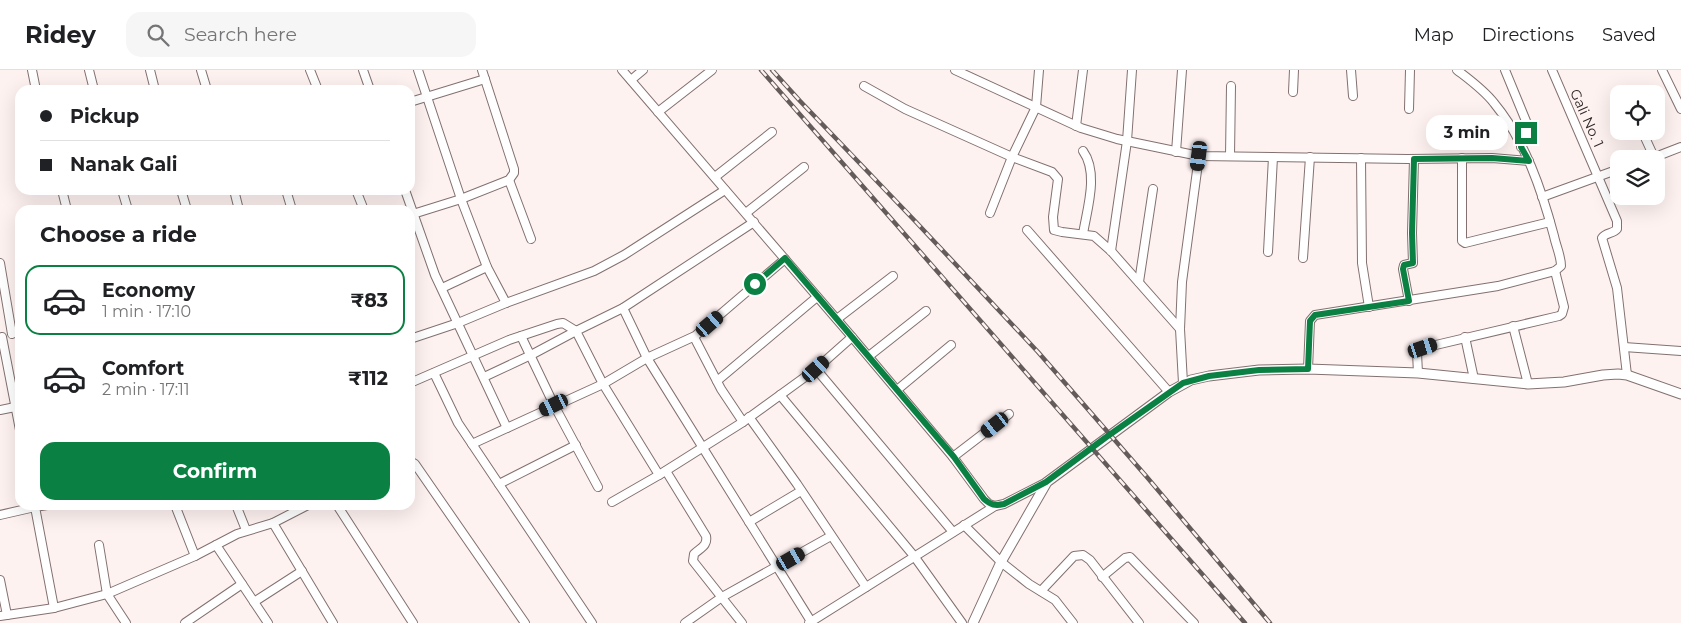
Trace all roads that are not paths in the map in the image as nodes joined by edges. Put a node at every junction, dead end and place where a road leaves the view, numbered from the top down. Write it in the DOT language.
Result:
graph roads {
  1 [pos="32,70"];
  2 [pos="89,70"];
  3 [pos="150,70"];
  4 [pos="202,70"];
  5 [pos="310,70"];
  6 [pos="363,70"];
  7 [pos="418,70"];
  8 [pos="482,70"];
  9 [pos="622,70"];
  10 [pos="642,70"];
  11 [pos="712,70"];
  12 [pos="955,70"];
  13 [pos="1039,70"];
  14 [pos="1083,70"];
  15 [pos="1132,70"];
  16 [pos="1182,70"];
  17 [pos="1294,70"];
  18 [pos="1351,70"];
  19 [pos="1410,70"];
  20 [pos="1457,70"];
  21 [pos="1505,70"];
  22 [pos="1552,70"];
  23 [pos="1662,70"];
  24 [pos="484,79"];
  25 [pos="631,80"];
  26 [pos="35,85"];
  27 [pos="93,85"];
  28 [pos="154,85"];
  29 [pos="206,85"];
  30 [pos="316,85"];
  31 [pos="368,85"];
  32 [pos="864,86"];
  33 [pos="1231,86"];
  34 [pos="1293,92"];
  35 [pos="1353,96"];
  36 [pos="427,97"];
  37 [pos="415,101"];
  38 [pos="1036,107"];
  39 [pos="1409,109"];
  40 [pos="1681,109"];
  41 [pos="658,112"];
  42 [pos="1076,126"];
  43 [pos="772,132"];
  44 [pos="1127,141"];
  45 [pos="1521,147"];
  46 [pos="1681,147"];
  47 [pos="1083,151"];
  48 [pos="1176,152"];
  49 [pos="1665,153"];
  50 [pos="1199,156"];
  51 [pos="1230,156"];
  52 [pos="1012,157"];
  53 [pos="1273,157"];
  54 [pos="1310,157"];
  55 [pos="1361,158"];
  56 [pos="1462,158"];
  57 [pos="1414,159"];
  58 [pos="1529,161"];
  59 [pos="804,167"];
  60 [pos="1610,172"];
  61 [pos="1598,176"];
  62 [pos="715,177"];
  63 [pos="509,180"];
  64 [pos="1153,189"];
  65 [pos="726,190"];
  66 [pos="1542,198"];
  67 [pos="461,199"];
  68 [pos="415,213"];
  69 [pos="746,213"];
  70 [pos="990,213"];
  71 [pos="415,220"];
  72 [pos="754,222"];
  73 [pos="1550,222"];
  74 [pos="1027,230"];
  75 [pos="1083,234"];
  76 [pos="531,239"];
  77 [pos="1111,251"];
  78 [pos="1268,252"];
  79 [pos="785,258"];
  80 [pos="1304,258"];
  81 [pos="0,263"];
  82 [pos="487,267"];
  83 [pos="1555,271"];
  84 [pos="893,276"];
  85 [pos="1139,282"];
  86 [pos="442,288"];
  87 [pos="817,297"];
  88 [pos="1409,301"];
  89 [pos="506,303"];
  90 [pos="1369,306"];
  91 [pos="623,308"];
  92 [pos="926,311"];
  93 [pos="837,319"];
  94 [pos="458,323"];
  95 [pos="1513,326"];
  96 [pos="1180,328"];
  97 [pos="15,329"];
  98 [pos="576,331"];
  99 [pos="15,333"];
  100 [pos="521,336"];
  101 [pos="1,337"];
  102 [pos="415,337"];
  103 [pos="694,337"];
  104 [pos="852,337"];
  105 [pos="1465,337"];
  106 [pos="951,345"];
  107 [pos="1624,347"];
  108 [pos="1681,351"];
  109 [pos="474,355"];
  110 [pos="531,356"];
  111 [pos="869,356"];
  112 [pos="647,358"];
  113 [pos="816,369"];
  114 [pos="1308,369"];
  115 [pos="434,373"];
  116 [pos="1418,373"];
  117 [pos="1627,376"];
  118 [pos="484,377"];
  119 [pos="1474,379"];
  120 [pos="415,380"];
  121 [pos="717,381"];
  122 [pos="1183,383"];
  123 [pos="603,384"];
  124 [pos="1528,384"];
  125 [pos="897,390"];
  126 [pos="1169,392"];
  127 [pos="15,394"];
  128 [pos="1681,394"];
  129 [pos="780,395"];
  130 [pos="554,405"];
  131 [pos="15,407"];
  132 [pos="0,410"];
  133 [pos="1009,414"];
  134 [pos="746,419"];
  135 [pos="507,428"];
  136 [pos="472,444"];
  137 [pos="576,445"];
  138 [pos="702,448"];
  139 [pos="954,457"];
  140 [pos="415,464"];
  141 [pos="663,473"];
  142 [pos="1046,482"];
  143 [pos="499,484"];
  144 [pos="598,487"];
  145 [pos="801,491"];
  146 [pos="612,502"];
  147 [pos="995,506"];
  148 [pos="19,510"];
  149 [pos="36,510"];
  150 [pos="177,510"];
  151 [pos="238,510"];
  152 [pos="292,510"];
  153 [pos="340,510"];
  154 [pos="0,515"];
  155 [pos="749,522"];
  156 [pos="273,523"];
  157 [pos="964,524"];
  158 [pos="246,530"];
  159 [pos="953,532"];
  160 [pos="831,536"];
  161 [pos="99,545"];
  162 [pos="216,545"];
  163 [pos="195,556"];
  164 [pos="914,556"];
  165 [pos="1001,562"];
  166 [pos="777,567"];
  167 [pos="302,571"];
  168 [pos="1102,577"];
  169 [pos="0,580"];
  170 [pos="242,584"];
  171 [pos="866,587"];
  172 [pos="1041,590"];
  173 [pos="107,594"];
  174 [pos="722,597"];
  175 [pos="254,602"];
  176 [pos="54,608"];
  177 [pos="4,616"];
  178 [pos="126,623"];
  179 [pos="185,623"];
  180 [pos="268,623"];
  181 [pos="333,623"];
  182 [pos="413,623"];
  183 [pos="525,623"];
  184 [pos="592,623"];
  185 [pos="685,623"];
  186 [pos="742,623"];
  187 [pos="811,623"];
  188 [pos="962,623"];
  189 [pos="973,623"];
  190 [pos="1074,623"];
  191 [pos="1139,623"];
  192 [pos="1194,623"];
  1 -- 26 [label="street"];
  2 -- 27 [label="street"];
  3 -- 28 [label="street"];
  4 -- 29 [label="street"];
  5 -- 30 [label="street"];
  6 -- 31 [label="street"];
  7 -- 36 [label="street"];
  8 -- 24 [label="street"];
  9 -- 25 [label="street"];
  10 -- 25 [label="street"];
  11 -- 41 [label="street"];
  12 -- 38 [label="street"];
  13 -- 38 [label="street"];
  14 -- 42 [label="street"];
  15 -- 44 [label="street"];
  16 -- 48 [label="street"];
  17 -- 34 [label="street"];
  18 -- 35 [label="street"];
  19 -- 39 [label="street"];
  20 -- 45 [label="street"];
  21 -- 45 [label="street"];
  22 -- 61 [label="street, Gali No. 1"];
  23 -- 40 [label="street"];
  24 -- 36 [label="street"];
  24 -- 63 [label="street"];
  25 -- 41 [label="street"];
  32 -- 52 [label="street"];
  33 -- 51 [label="street"];
  36 -- 37 [label="street"];
  36 -- 67 [label="street"];
  38 -- 42 [label="street"];
  38 -- 52 [label="street"];
  41 -- 62 [label="street"];
  42 -- 44 [label="street"];
  43 -- 62 [label="street"];
  44 -- 48 [label="street"];
  44 -- 77 [label="street"];
  45 -- 58 [label="street"];
  46 -- 49 [label="street"];
  47 -- 75 [label="street"];
  48 -- 50 [label="street"];
  50 -- 51 [label="street"];
  50 -- 96 [label="street"];
  51 -- 53 [label="street"];
  52 -- 70 [label="street"];
  52 -- 75 [label="street"];
  53 -- 54 [label="street"];
  53 -- 78 [label="street"];
  54 -- 55 [label="street"];
  54 -- 80 [label="street"];
  55 -- 57 [label="street"];
  55 -- 90 [label="street"];
  56 -- 57 [label="street"];
  56 -- 58 [label="street"];
  56 -- 73 [label="street"];
  57 -- 88 [label="street"];
  58 -- 66 [label="street"];
  59 -- 69 [label="street"];
  60 -- 61 [label="street"];
  61 -- 66 [label="street"];
  61 -- 107 [label="street, Gali No. 1"];
  62 -- 65 [label="street"];
  63 -- 67 [label="street"];
  63 -- 76 [label="street"];
  64 -- 85 [label="street"];
  65 -- 69 [label="street"];
  65 -- 89 [label="street"];
  66 -- 73 [label="street"];
  67 -- 68 [label="street"];
  67 -- 82 [label="street"];
  69 -- 72 [label="street"];
  71 -- 86 [label="street"];
  72 -- 79 [label="street"];
  72 -- 91 [label="street"];
  73 -- 83 [label="street"];
  74 -- 126 [label="street"];
  75 -- 77 [label="street"];
  77 -- 85 [label="street"];
  79 -- 87 [label="street"];
  79 -- 103 [label="street"];
  81 -- 97 [label="street"];
  82 -- 86 [label="street"];
  82 -- 89 [label="street"];
  83 -- 88 [label="street"];
  83 -- 95 [label="street"];
  84 -- 93 [label="street"];
  85 -- 96 [label="street"];
  86 -- 94 [label="street"];
  87 -- 93 [label="street"];
  87 -- 121 [label="street"];
  88 -- 90 [label="street"];
  89 -- 94 [label="street"];
  90 -- 114 [label="street"];
  91 -- 98 [label="street"];
  91 -- 112 [label="street"];
  92 -- 111 [label="street"];
  93 -- 104 [label="street"];
  94 -- 102 [label="street"];
  94 -- 109 [label="street"];
  95 -- 105 [label="street"];
  95 -- 124 [label="street"];
  96 -- 122 [label="street"];
  98 -- 100 [label="street"];
  98 -- 110 [label="street"];
  98 -- 123 [label="street"];
  99 -- 101 [label="street"];
  100 -- 109 [label="street"];
  100 -- 110 [label="street"];
  101 -- 127 [label="street"];
  103 -- 112 [label="street"];
  103 -- 121 [label="street"];
  104 -- 111 [label="street"];
  104 -- 113 [label="street"];
  105 -- 116 [label="street"];
  105 -- 119 [label="street"];
  106 -- 125 [label="street"];
  107 -- 108 [label="street"];
  107 -- 117 [label="street"];
  109 -- 115 [label="street"];
  109 -- 118 [label="street"];
  110 -- 118 [label="street"];
  110 -- 130 [label="street"];
  111 -- 125 [label="street"];
  112 -- 123 [label="street"];
  112 -- 138 [label="street"];
  113 -- 129 [label="street"];
  113 -- 159 [label="street"];
  114 -- 116 [label="street"];
  114 -- 122 [label="street"];
  115 -- 120 [label="street"];
  115 -- 136 [label="street"];
  116 -- 119 [label="street"];
  117 -- 124 [label="street"];
  117 -- 128 [label="street"];
  118 -- 135 [label="street"];
  119 -- 124 [label="street"];
  121 -- 134 [label="street"];
  122 -- 126 [label="street"];
  123 -- 130 [label="street"];
  123 -- 141 [label="street"];
  125 -- 139 [label="street"];
  126 -- 142 [label="street"];
  129 -- 134 [label="street"];
  129 -- 164 [label="street"];
  130 -- 135 [label="street"];
  130 -- 137 [label="street"];
  131 -- 132 [label="street"];
  133 -- 139 [label="street"];
  134 -- 138 [label="street"];
  134 -- 145 [label="street"];
  135 -- 136 [label="street"];
  136 -- 143 [label="street"];
  137 -- 143 [label="street"];
  137 -- 144 [label="street"];
  138 -- 141 [label="street"];
  138 -- 155 [label="street"];
  139 -- 147 [label="street"];
  140 -- 183 [label="street"];
  141 -- 146 [label="street"];
  141 -- 174 [label="street"];
  142 -- 147 [label="street"];
  142 -- 165 [label="street"];
  143 -- 184 [label="street"];
  145 -- 155 [label="street"];
  145 -- 160 [label="street"];
  147 -- 157 [label="street"];
  148 -- 154 [label="street"];
  149 -- 176 [label="street"];
  150 -- 163 [label="street"];
  151 -- 158 [label="street"];
  152 -- 156 [label="street"];
  153 -- 182 [label="street"];
  155 -- 166 [label="street"];
  156 -- 158 [label="street"];
  156 -- 167 [label="street"];
  157 -- 159 [label="street"];
  157 -- 165 [label="street"];
  158 -- 162 [label="street"];
  159 -- 164 [label="street"];
  160 -- 166 [label="street"];
  160 -- 171 [label="street"];
  161 -- 173 [label="street"];
  162 -- 163 [label="street"];
  162 -- 170 [label="street"];
  163 -- 173 [label="street"];
  164 -- 171 [label="street"];
  164 -- 188 [label="street"];
  165 -- 172 [label="street"];
  165 -- 189 [label="street"];
  166 -- 174 [label="street"];
  166 -- 187 [label="street"];
  167 -- 175 [label="street"];
  167 -- 181 [label="street"];
  168 -- 172 [label="street"];
  168 -- 191 [label="street"];
  168 -- 192 [label="street"];
  169 -- 177 [label="street"];
  170 -- 175 [label="street"];
  170 -- 179 [label="street"];
  171 -- 187 [label="street"];
  172 -- 190 [label="street"];
  173 -- 176 [label="street"];
  173 -- 178 [label="street"];
  174 -- 185 [label="street"];
  174 -- 186 [label="street"];
  175 -- 180 [label="street"];
  176 -- 177 [label="street"];
}
